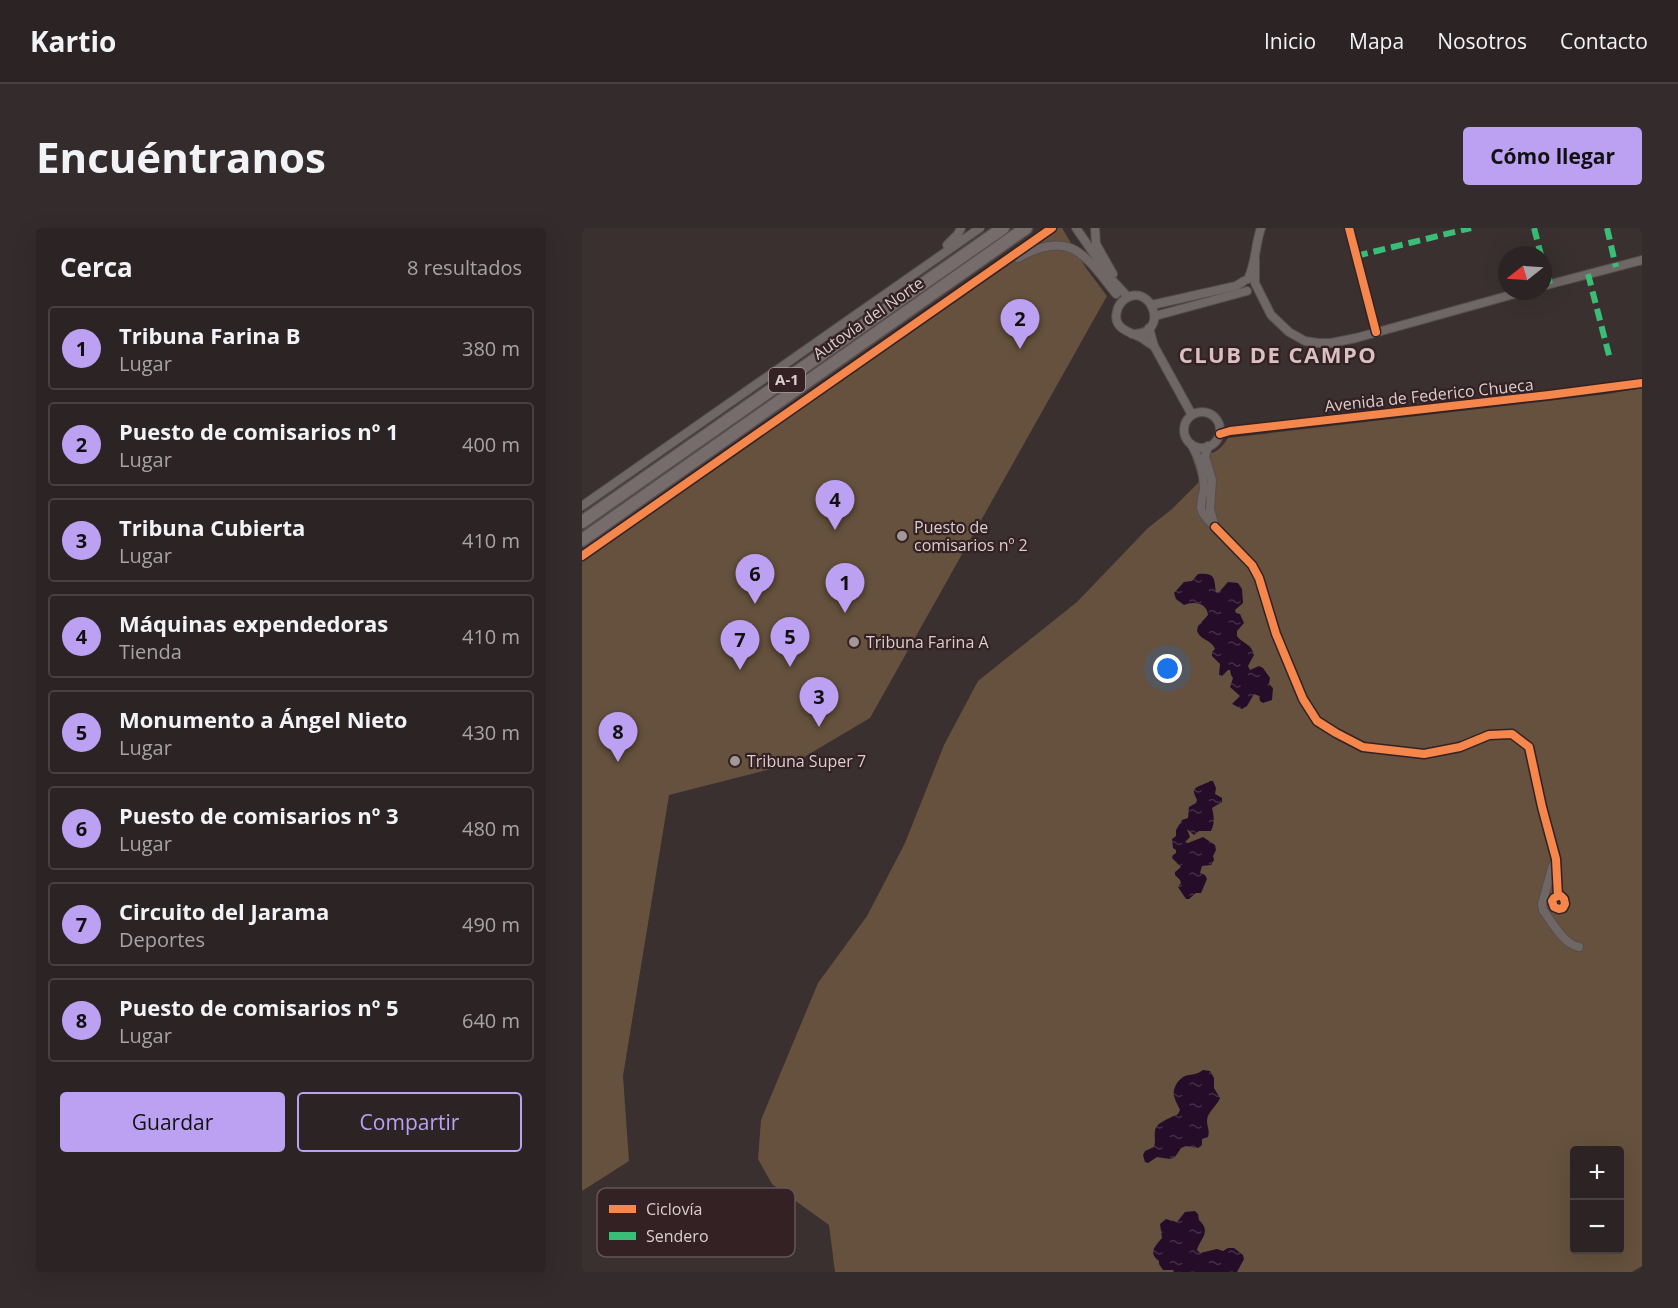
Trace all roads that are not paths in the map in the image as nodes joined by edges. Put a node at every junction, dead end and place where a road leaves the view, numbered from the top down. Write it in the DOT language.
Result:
graph roads {
  1 [pos="961,228"];
  2 [pos="980,228"];
  3 [pos="1003,228"];
  4 [pos="1026,228"];
  5 [pos="1052,228"];
  6 [pos="1076,228"];
  7 [pos="1095,228"];
  8 [pos="1261,228"];
  9 [pos="1349,228"];
  10 [pos="1642,260"];
  11 [pos="1249,281"];
  12 [pos="1552,284"];
  13 [pos="897,286"];
  14 [pos="1119,291"];
  15 [pos="1248,291"];
  16 [pos="955,295"];
  17 [pos="1128,297"];
  18 [pos="1498,298"];
  19 [pos="1265,303"];
  20 [pos="1119,305"];
  21 [pos="1152,305"];
  22 [pos="1155,316"];
  23 [pos="1149,328"];
  24 [pos="1376,332"];
  25 [pos="1132,334"];
  26 [pos="1154,346"];
  27 [pos="1642,383"];
  28 [pos="1192,415"];
  29 [pos="1220,434"];
  30 [pos="1191,444"];
  31 [pos="1208,446"];
  32 [pos="582,506"];
  33 [pos="1206,507"];
  34 [pos="582,522"];
  35 [pos="582,540"];
  36 [pos="582,556"];
  37 [pos="1556,858"];
  38 [pos="1543,910"];
  39 [pos="1579,946"];
  1 -- 13 [label="street"];
  2 -- 13 [label="street"];
  3 -- 34 [label="highway, Autovía del Norte / A-1"];
  4 -- 35 [label="highway, Autovía del Norte / A-1"];
  5 -- 16 [label="street"];
  6 -- 14 [label="street"];
  7 -- 14 [label="street"];
  8 -- 11 [label="street"];
  9 -- 24 [label="street"];
  10 -- 12 [label="street"];
  11 -- 15 [label="street"];
  11 -- 19 [label="street"];
  11 -- 21 [label="street"];
  13 -- 32 [label="street"];
  14 -- 16 [label="street"];
  14 -- 17 [label="street"];
  14 -- 20 [label="street"];
  15 -- 19 [label="street"];
  15 -- 22 [label="street"];
  16 -- 36 [label="street"];
  17 -- 20 [label="street"];
  17 -- 21 [label="street"];
  18 -- 24 [label="street"];
  19 -- 24 [label="street"];
  20 -- 25 [label="street"];
  21 -- 22 [label="street"];
  22 -- 23 [label="street"];
  23 -- 25 [label="street"];
  23 -- 26 [label="street"];
  25 -- 26 [label="street"];
  26 -- 28 [label="street"];
  27 -- 29 [label="street, Avenida de Federico Chueca"];
  28 -- 29 [label="street"];
  28 -- 30 [label="street"];
  29 -- 31 [label="street"];
  30 -- 31 [label="street"];
  30 -- 33 [label="street"];
  31 -- 33 [label="street"];
  33 -- 37 [label="street"];
  37 -- 38 [label="street"];
  37 -- 38 [label="street"];
  38 -- 39 [label="street"];
}
